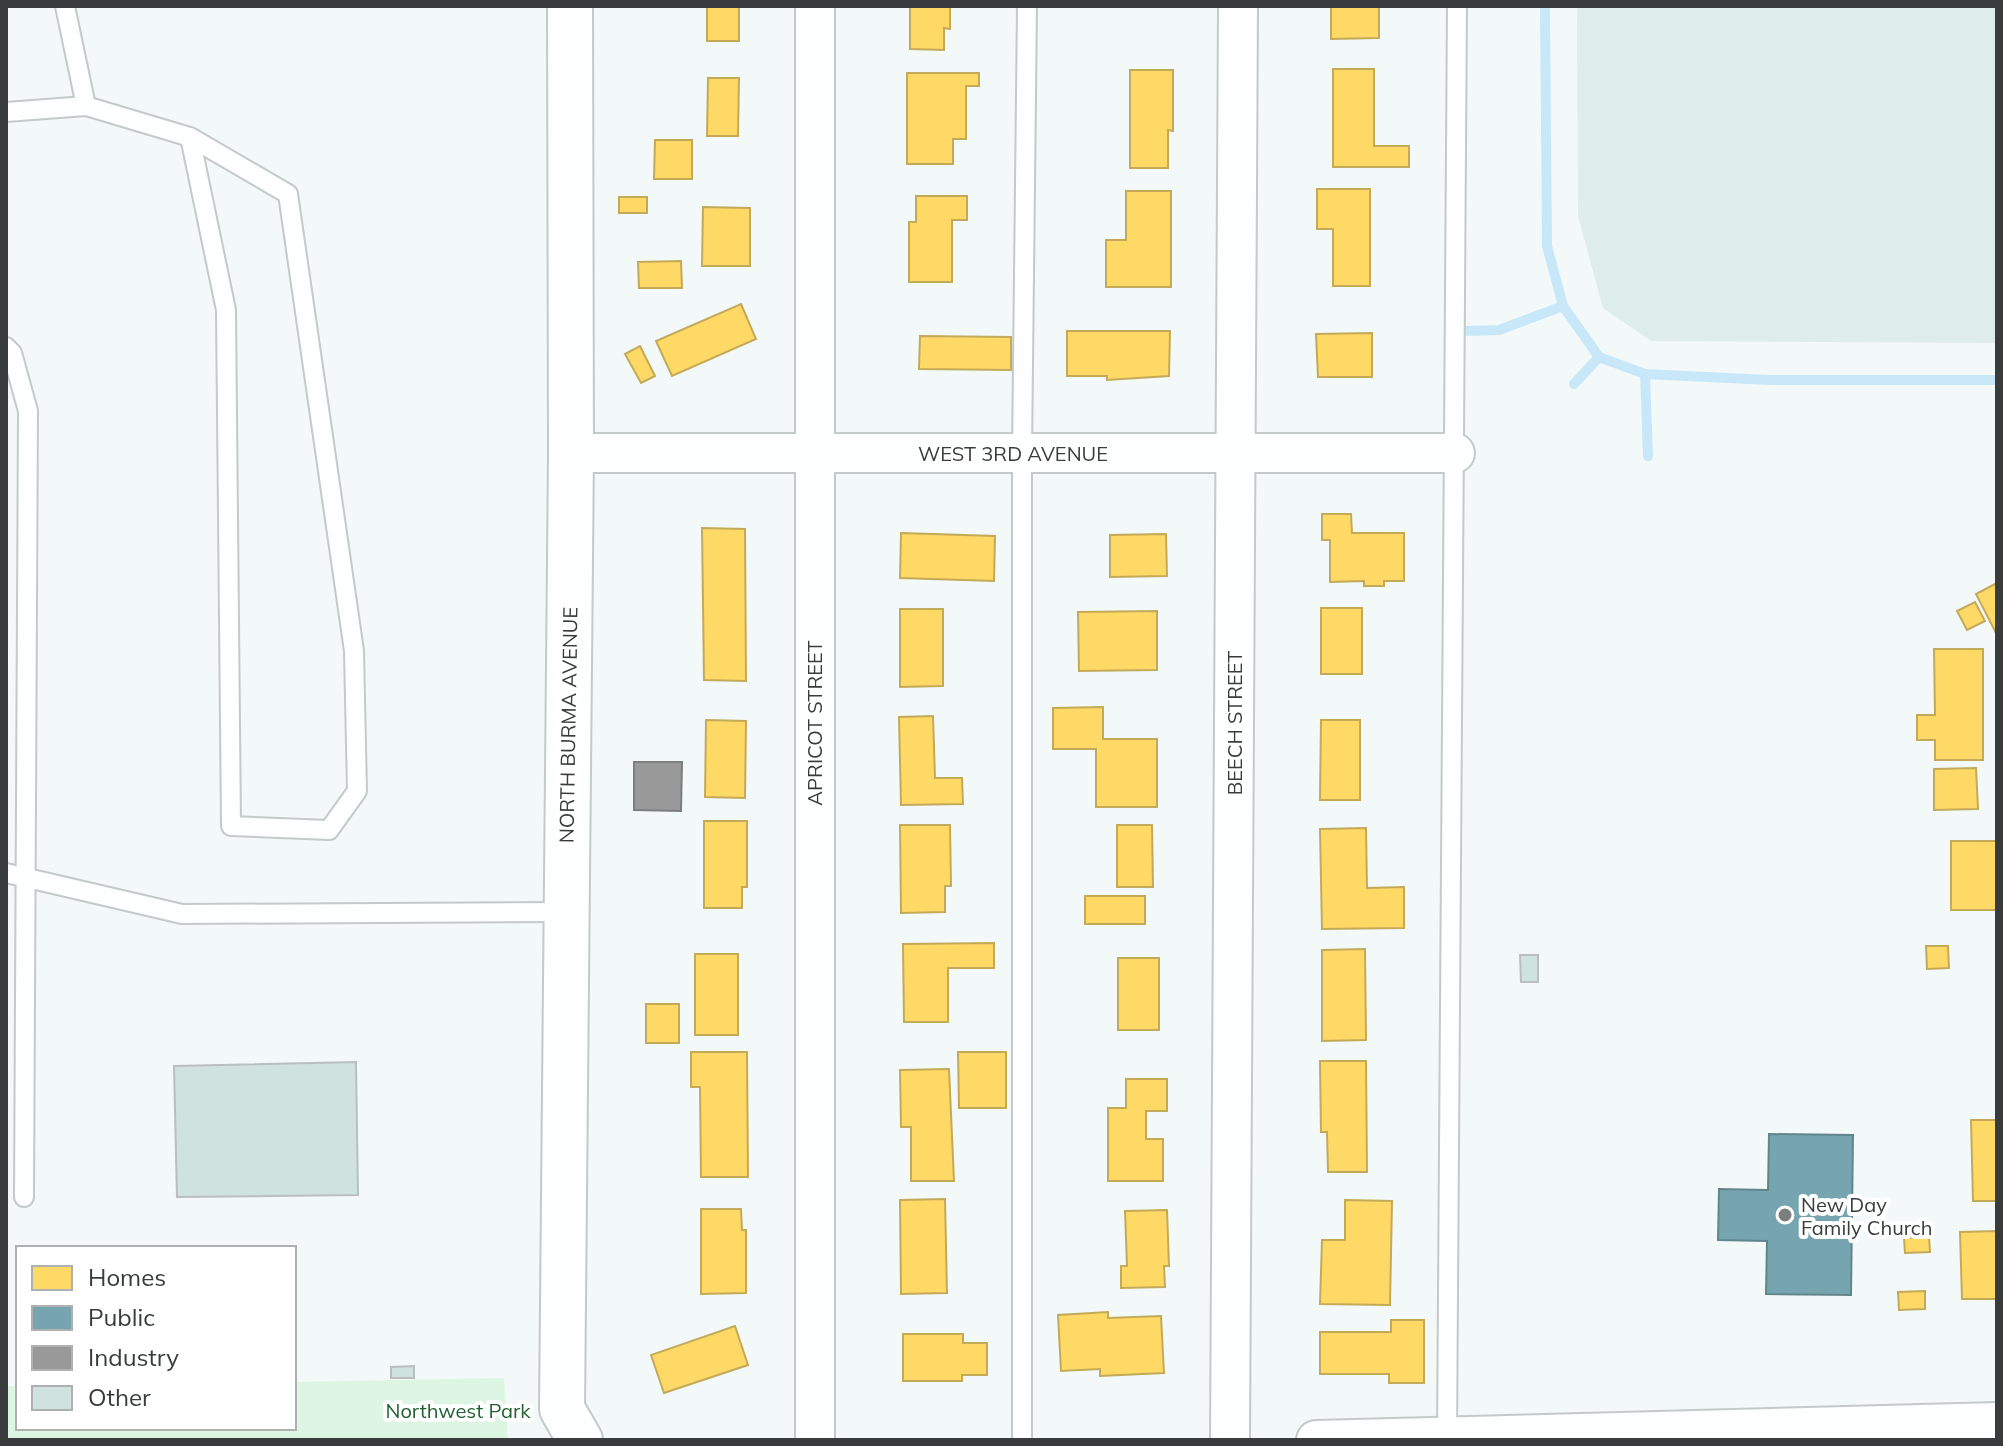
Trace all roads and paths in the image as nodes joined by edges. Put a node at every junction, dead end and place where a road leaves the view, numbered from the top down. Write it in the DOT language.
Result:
graph roads {
  1 [pos="65,6"];
  2 [pos="570,6"];
  3 [pos="815,6"];
  4 [pos="1027,6"];
  5 [pos="1238,6"];
  6 [pos="1457,6"];
  7 [pos="86,106"];
  8 [pos="6,112"];
  9 [pos="190,137"];
  10 [pos="6,347"];
  11 [pos="571,453"];
  12 [pos="814,453"];
  13 [pos="1022,453"];
  14 [pos="1235,453"];
  15 [pos="1455,453"];
  16 [pos="6,873"];
  17 [pos="27,880"];
  18 [pos="567,912"];
  19 [pos="15,972"];
  20 [pos="24,1197"];
  21 [pos="1997,1422"];
  22 [pos="1870,1432"];
  23 [pos="1610,1436"];
  24 [pos="1447,1437"];
  25 [pos="580,1440"];
  26 [pos="815,1440"];
  27 [pos="1022,1440"];
  28 [pos="1230,1440"];
  29 [pos="1316,1440"];
  30 [pos="1356,1440"];
  1 -- 7 [label="lane"];
  2 -- 11 [label="street, NORTH BURMA AVENUE"];
  3 -- 12 [label="street, APRICOT STREET"];
  4 -- 13 [label="lane"];
  5 -- 14 [label="street, BEECH STREET"];
  6 -- 15 [label="lane"];
  7 -- 8 [label="lane"];
  7 -- 9 [label="lane"];
  9 -- 9 [label="lane"];
  10 -- 17 [label="lane"];
  11 -- 12 [label="street, WEST 3RD AVENUE"];
  11 -- 18 [label="street, NORTH BURMA AVENUE"];
  12 -- 13 [label="street, WEST 3RD AVENUE"];
  12 -- 26 [label="street, APRICOT STREET"];
  13 -- 14 [label="street, WEST 3RD AVENUE"];
  13 -- 27 [label="lane"];
  14 -- 15 [label="street, WEST 3RD AVENUE"];
  14 -- 28 [label="street, BEECH STREET"];
  15 -- 24 [label="lane"];
  16 -- 17 [label="lane"];
  17 -- 18 [label="lane"];
  17 -- 19 [label="lane"];
  18 -- 25 [label="street, NORTH BURMA AVENUE"];
  19 -- 20 [label="lane"];
  21 -- 22 [label="street"];
  22 -- 23 [label="street"];
  23 -- 24 [label="street"];
  24 -- 30 [label="street"];
  29 -- 30 [label="street"];
}
